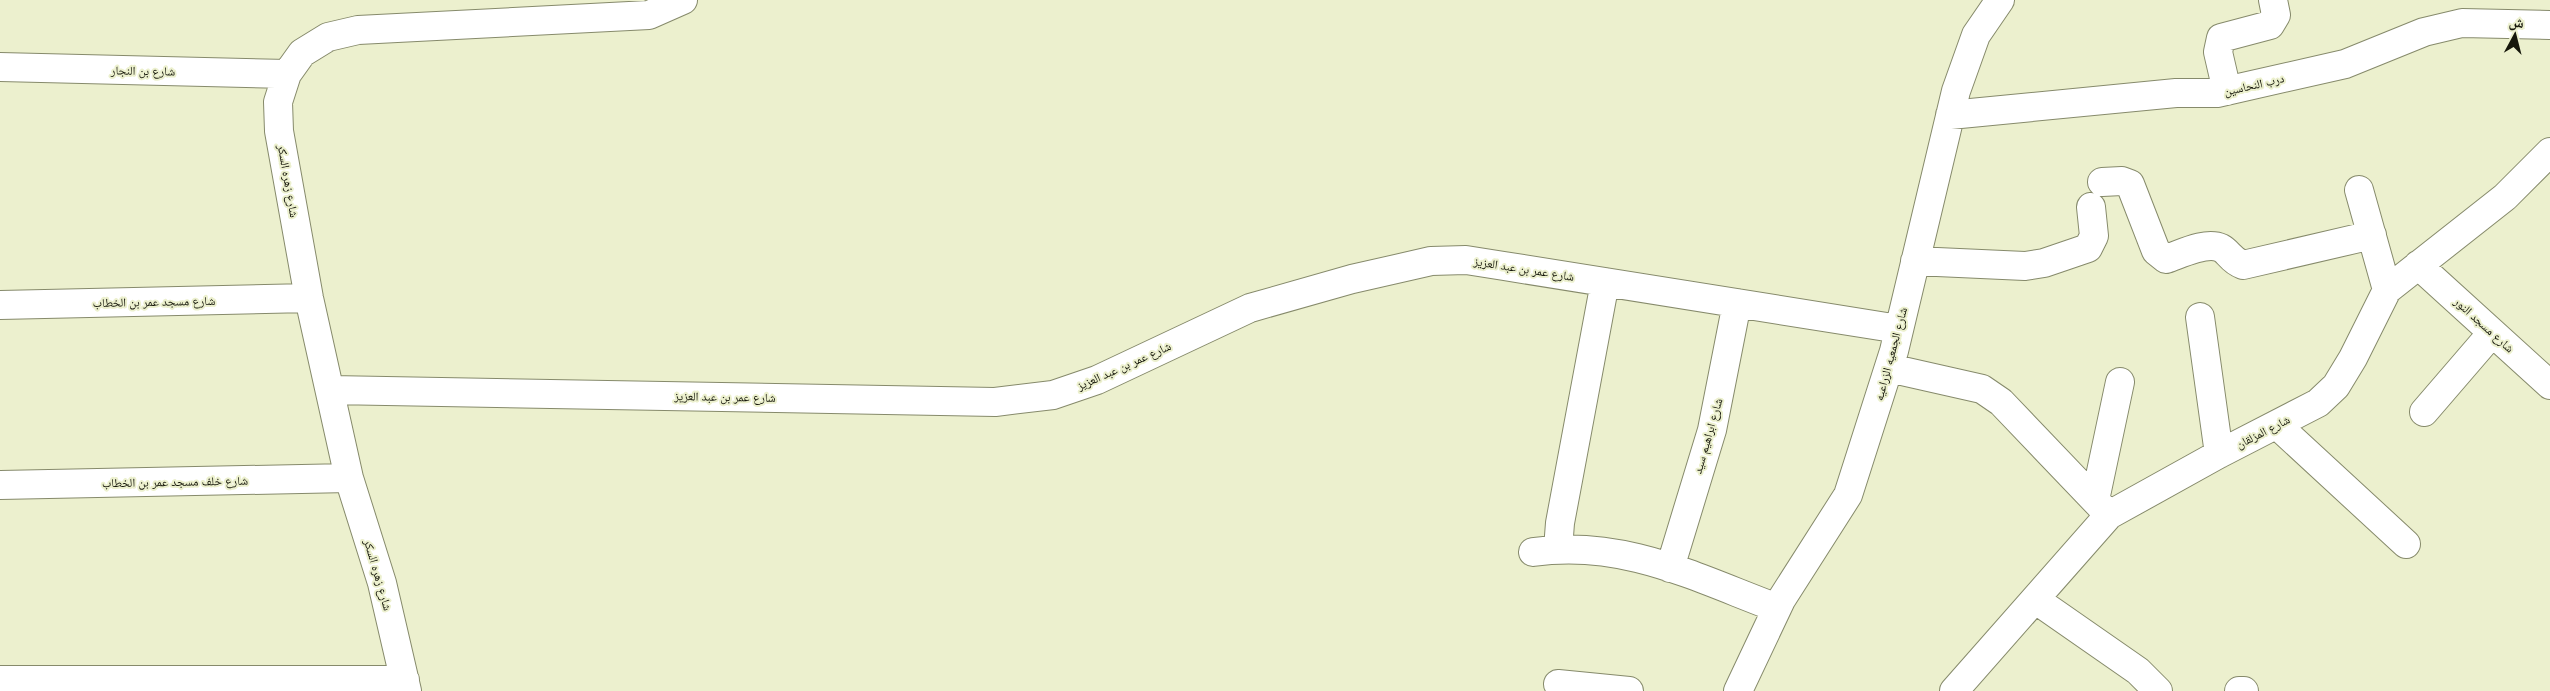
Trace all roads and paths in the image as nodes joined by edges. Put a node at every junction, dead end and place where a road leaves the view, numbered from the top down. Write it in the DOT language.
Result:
graph roads {
  1 [pos="683,0"];
  2 [pos="2000,0"];
  3 [pos="2273,0"];
  4 [pos="2550,25"];
  5 [pos="0,67"];
  6 [pos="287,74"];
  7 [pos="2228,91"];
  8 [pos="1950,115"];
  9 [pos="2550,152"];
  10 [pos="2102,182"];
  11 [pos="2359,190"];
  12 [pos="2092,208"];
  13 [pos="2372,235"];
  14 [pos="1915,261"];
  15 [pos="2418,265"];
  16 [pos="1605,282"];
  17 [pos="2387,290"];
  18 [pos="309,298"];
  19 [pos="1737,303"];
  20 [pos="0,306"];
  21 [pos="2200,317"];
  22 [pos="1899,329"];
  23 [pos="2492,333"];
  24 [pos="1889,368"];
  25 [pos="2120,382"];
  26 [pos="2550,385"];
  27 [pos="331,390"];
  28 [pos="2424,412"];
  29 [pos="2277,425"];
  30 [pos="2220,454"];
  31 [pos="349,478"];
  32 [pos="0,485"];
  33 [pos="2102,508"];
  34 [pos="2406,544"];
  35 [pos="1670,568"];
  36 [pos="2036,600"];
  37 [pos="1777,608"];
  38 [pos="0,680"];
  39 [pos="1558,684"];
  40 [pos="406,686"];
  41 [pos="1629,691"];
  42 [pos="1738,691"];
  43 [pos="1954,691"];
  44 [pos="2158,691"];
  45 [pos="2238,691"];
  46 [pos="2244,691"];
  1 -- 6 [label="street, شارع زهره السكر"];
  2 -- 8 [label="street, شارع الجمعيه الزراعيه"];
  3 -- 7 [label="street"];
  4 -- 7 [label="street, درب النحاسين"];
  5 -- 6 [label="street, شارع بن النجار"];
  6 -- 18 [label="street, شارع زهره السكر"];
  7 -- 8 [label="street, درب النحاسين"];
  8 -- 14 [label="street, شارع الجمعيه الزراعيه"];
  9 -- 15 [label="street, شارع المزلقان"];
  10 -- 13 [label="street"];
  11 -- 13 [label="street"];
  12 -- 14 [label="street"];
  13 -- 17 [label="street"];
  14 -- 22 [label="street, شارع الجمعيه الزراعيه"];
  15 -- 17 [label="street, شارع المزلقان"];
  15 -- 23 [label="street, شارع مسجد النور"];
  16 -- 19 [label="street, شارع عمر بن عبد العزيز"];
  16 -- 27 [label="street, شارع عمر بن عبد العزيز"];
  16 -- 35 [label="street"];
  17 -- 29 [label="street, شارع المزلقان"];
  18 -- 20 [label="street, شارع مسجد عمر بن الخطاب"];
  18 -- 27 [label="street, شارع زهره السكر"];
  19 -- 22 [label="street, شارع عمر بن عبد العزيز"];
  19 -- 35 [label="street, شارع ابراهيم سيد"];
  21 -- 30 [label="street"];
  22 -- 24 [label="street, شارع الجمعيه الزراعيه"];
  23 -- 26 [label="street, شارع مسجد النور"];
  23 -- 28 [label="street"];
  24 -- 33 [label="street"];
  24 -- 37 [label="street, شارع الجمعيه الزراعيه"];
  25 -- 33 [label="street"];
  27 -- 31 [label="street, شارع زهره السكر"];
  29 -- 30 [label="street, شارع المزلقان"];
  29 -- 34 [label="street"];
  30 -- 33 [label="street, شارع المزلقان"];
  31 -- 32 [label="street, شارع خلف مسجد عمر بن الخطاب"];
  31 -- 40 [label="street, شارع زهره السكر"];
  33 -- 36 [label="street, شارع المزلقان"];
  35 -- 37 [label="street"];
  36 -- 43 [label="street, شارع المزلقان"];
  36 -- 44 [label="street"];
  37 -- 42 [label="street, شارع الجمعيه الزراعيه"];
  38 -- 40 [label="street"];
  39 -- 41 [label="street"];
  45 -- 46 [label="street"];
}
